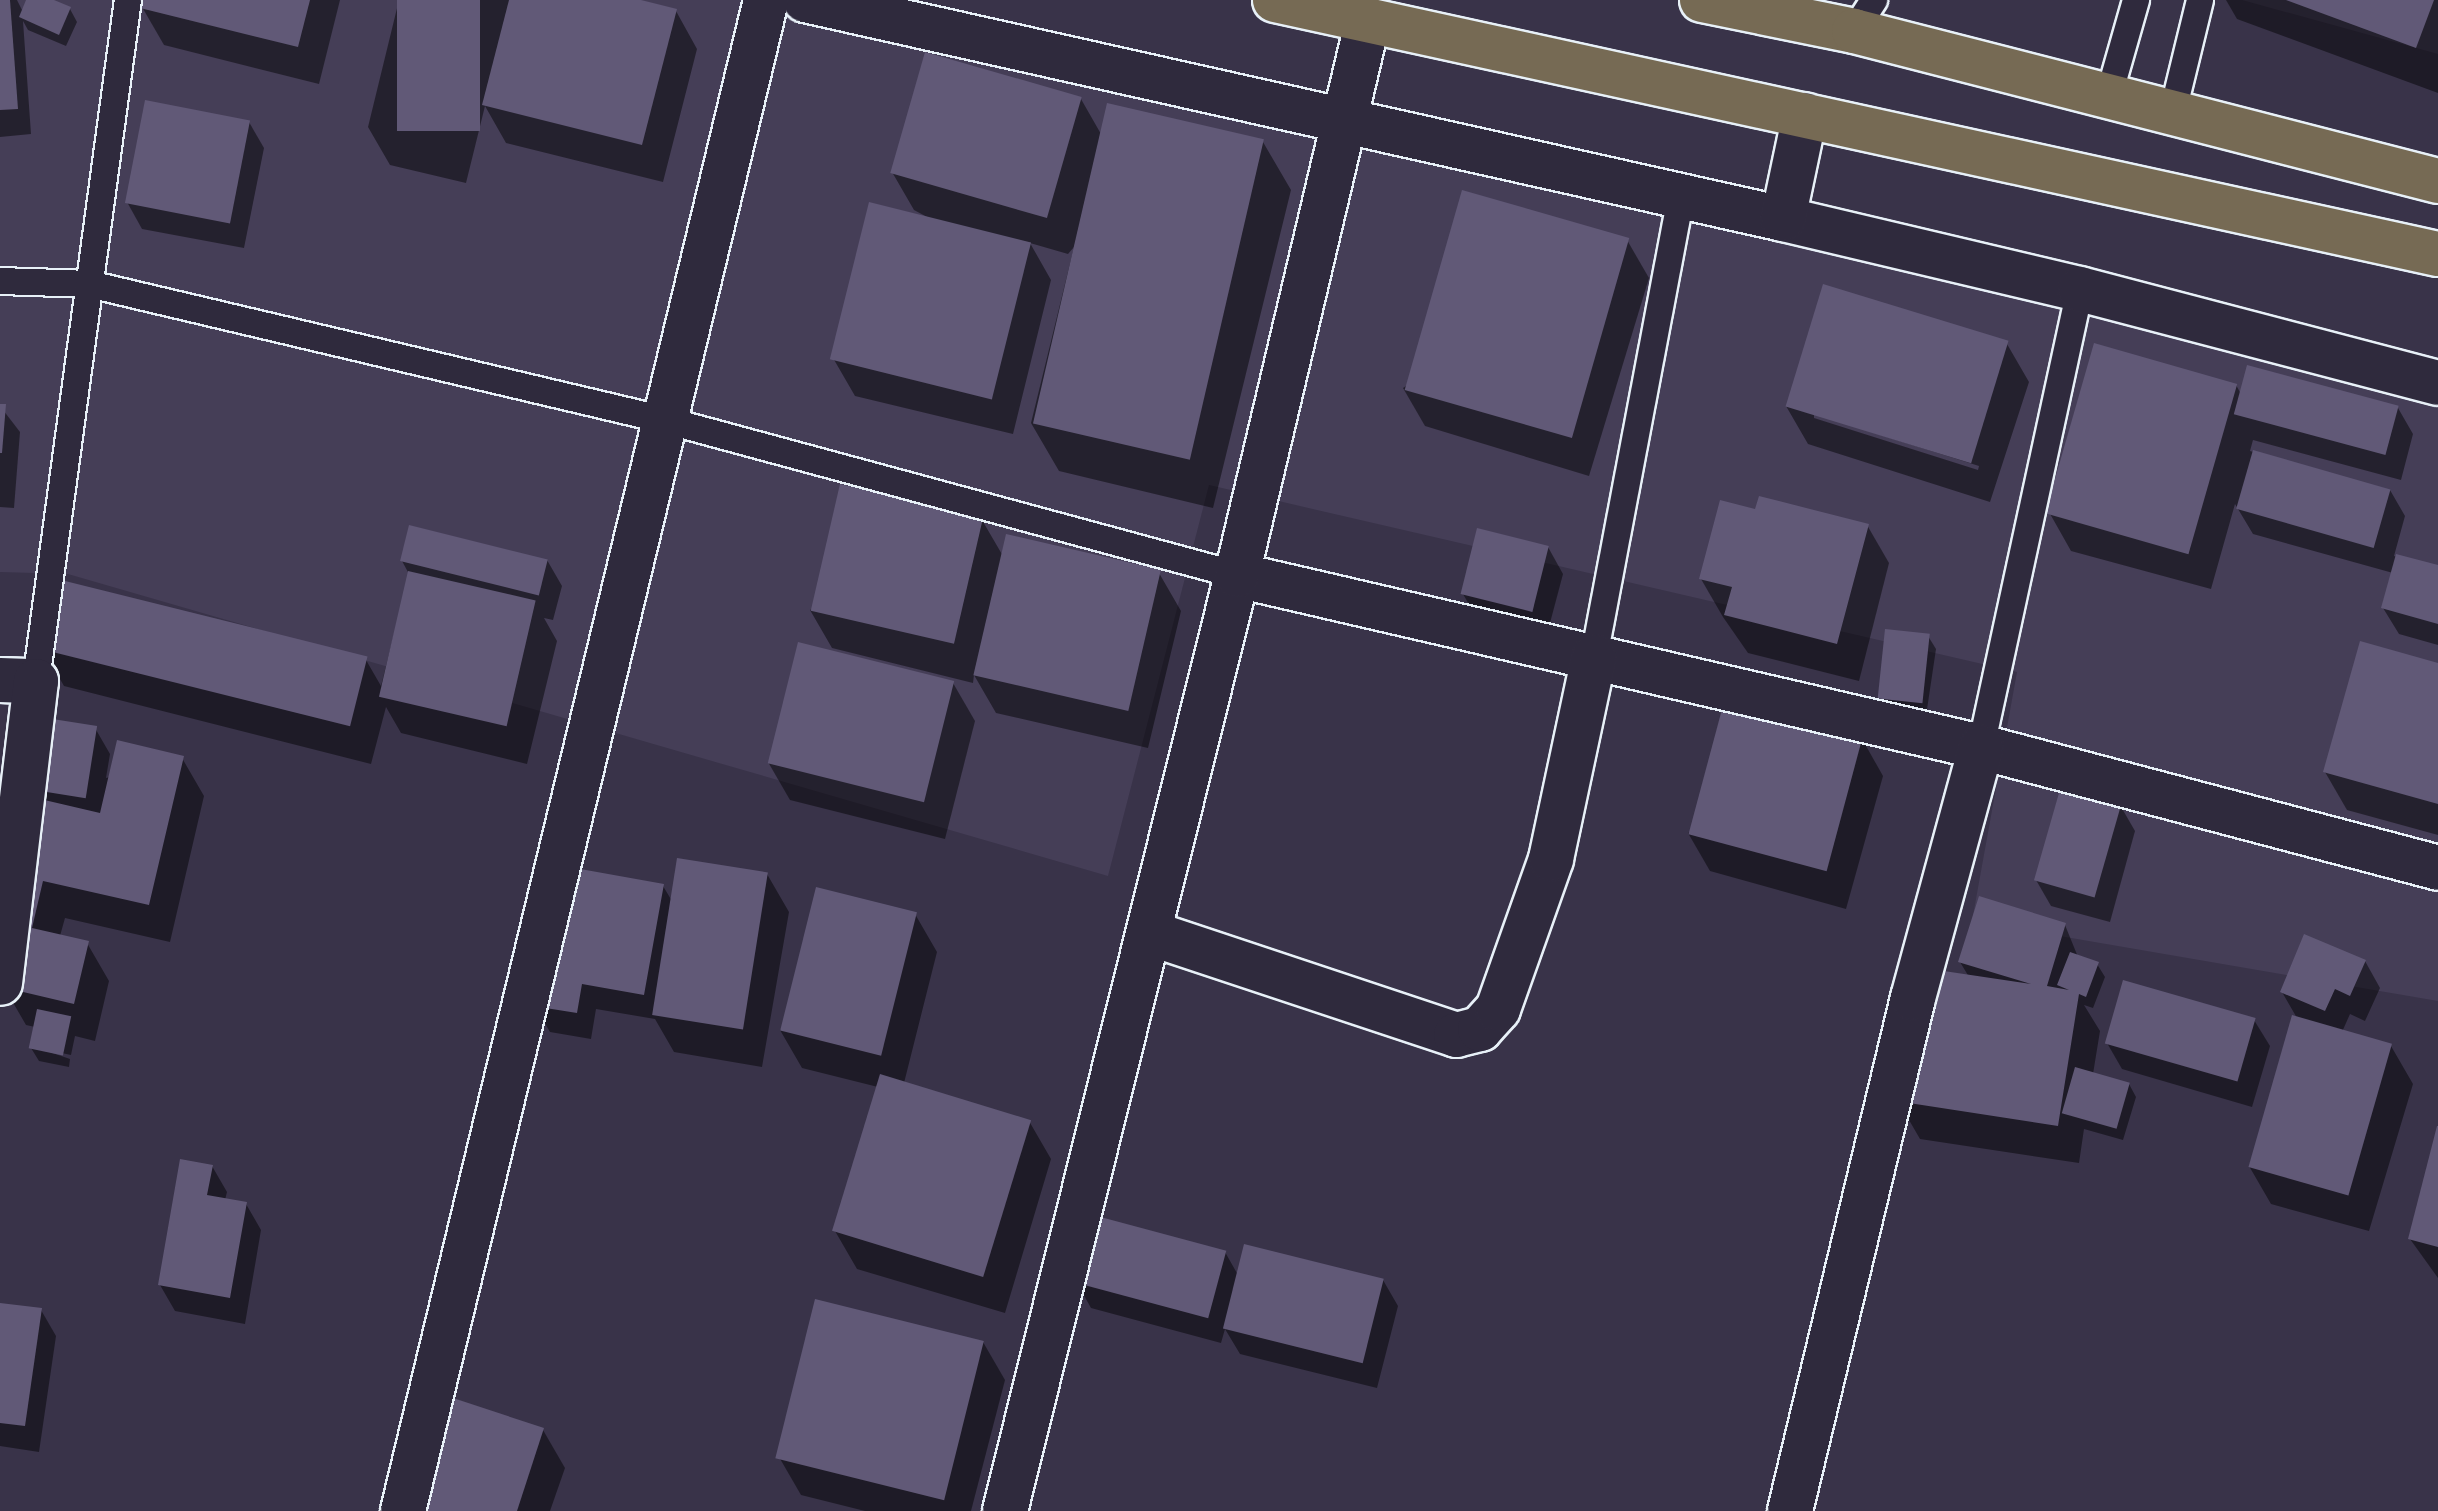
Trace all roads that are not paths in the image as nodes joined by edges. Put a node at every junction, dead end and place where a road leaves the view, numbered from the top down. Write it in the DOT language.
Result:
graph roads {
  1 [pos="128,0"];
  2 [pos="766,0"];
  3 [pos="805,0"];
  4 [pos="1275,0"];
  5 [pos="1702,0"];
  6 [pos="2136,0"];
  7 [pos="2200,0"];
  8 [pos="1795,9"];
  9 [pos="1864,16"];
  10 [pos="1368,20"];
  11 [pos="2109,95"];
  12 [pos="2173,111"];
  13 [pos="1805,115"];
  14 [pos="1345,118"];
  15 [pos="2438,181"];
  16 [pos="1681,196"];
  17 [pos="1783,219"];
  18 [pos="2438,254"];
  19 [pos="0,281"];
  20 [pos="89,284"];
  21 [pos="2080,289"];
  22 [pos="2438,383"];
  23 [pos="665,420"];
  24 [pos="1237,575"];
  25 [pos="1594,657"];
  26 [pos="18,680"];
  27 [pos="1981,747"];
  28 [pos="2438,868"];
  29 [pos="1150,933"];
  30 [pos="0,983"];
  31 [pos="403,1511"];
  32 [pos="1005,1511"];
  33 [pos="1790,1511"];
  1 -- 20 [label="lane"];
  2 -- 23 [label="street"];
  3 -- 14 [label="street"];
  4 -- 10 [label="highway"];
  5 -- 8 [label="highway"];
  6 -- 11 [label="lane"];
  7 -- 12 [label="lane"];
  8 -- 9 [label="highway"];
  9 -- 11 [label="highway"];
  10 -- 13 [label="highway"];
  10 -- 14 [label="street"];
  11 -- 12 [label="highway"];
  12 -- 15 [label="highway"];
  13 -- 17 [label="street"];
  13 -- 18 [label="highway"];
  14 -- 16 [label="street"];
  14 -- 24 [label="street"];
  16 -- 17 [label="street"];
  16 -- 25 [label="lane"];
  17 -- 21 [label="street"];
  19 -- 20 [label="lane"];
  20 -- 23 [label="lane"];
  20 -- 26 [label="lane"];
  21 -- 22 [label="street"];
  21 -- 27 [label="lane"];
  23 -- 24 [label="lane"];
  23 -- 31 [label="street"];
  24 -- 25 [label="street"];
  24 -- 29 [label="street"];
  25 -- 27 [label="street"];
  25 -- 29 [label="street"];
  26 -- 30 [label="street"];
  27 -- 28 [label="street"];
  27 -- 33 [label="street"];
  29 -- 32 [label="street"];
}
